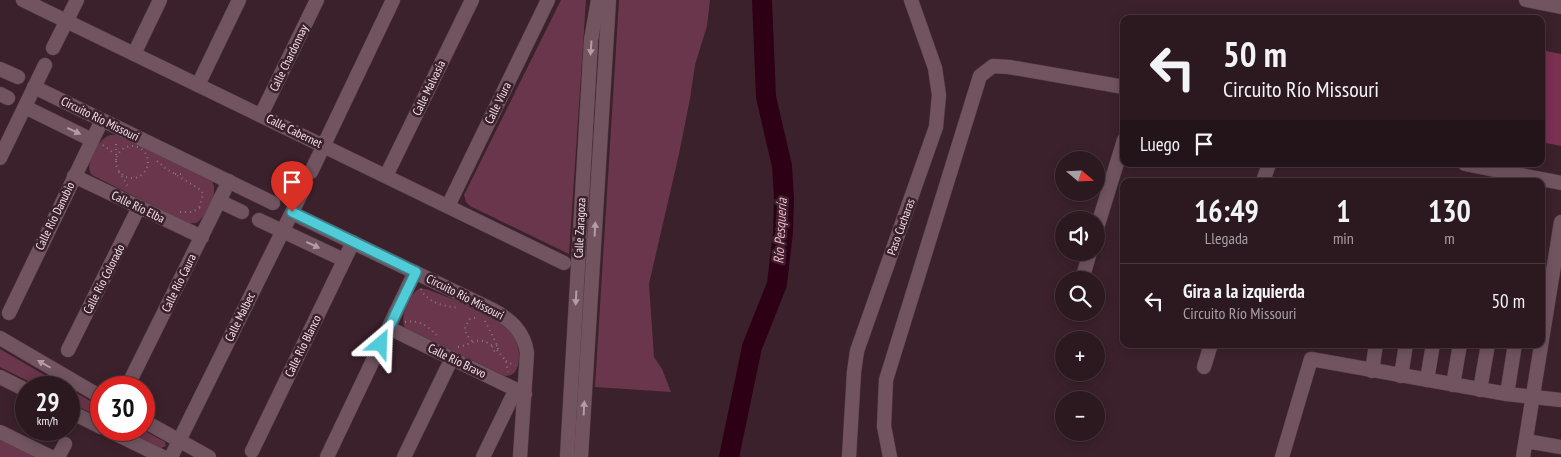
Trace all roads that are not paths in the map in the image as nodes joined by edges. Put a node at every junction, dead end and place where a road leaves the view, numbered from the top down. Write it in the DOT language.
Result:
graph roads {
  1 [pos="23,0"];
  2 [pos="76,0"];
  3 [pos="160,0"];
  4 [pos="239,0"];
  5 [pos="317,0"];
  6 [pos="394,0"];
  7 [pos="472,0"];
  8 [pos="548,0"];
  9 [pos="598,0"];
  10 [pos="608,0"];
  11 [pos="911,0"];
  12 [pos="1526,0"];
  13 [pos="1561,7"];
  14 [pos="66,21"];
  15 [pos="53,48"];
  16 [pos="134,54"];
  17 [pos="45,65"];
  18 [pos="0,69"];
  19 [pos="18,78"];
  20 [pos="198,84"];
  21 [pos="1120,86"];
  22 [pos="34,87"];
  23 [pos="25,107"];
  24 [pos="261,115"];
  25 [pos="102,120"];
  26 [pos="97,141"];
  27 [pos="323,146"];
  28 [pos="1120,153"];
  29 [pos="0,158"];
  30 [pos="1480,167"];
  31 [pos="311,172"];
  32 [pos="74,176"];
  33 [pos="386,176"];
  34 [pos="1536,178"];
  35 [pos="1545,180"];
  36 [pos="229,181"];
  37 [pos="1561,183"];
  38 [pos="302,192"];
  39 [pos="213,202"];
  40 [pos="273,202"];
  41 [pos="448,206"];
  42 [pos="140,208"];
  43 [pos="1102,211"];
  44 [pos="242,212"];
  45 [pos="292,212"];
  46 [pos="259,220"];
  47 [pos="1561,222"];
  48 [pos="283,231"];
  49 [pos="202,237"];
  50 [pos="353,242"];
  51 [pos="344,260"];
  52 [pos="564,263"];
  53 [pos="416,272"];
  54 [pos="577,275"];
  55 [pos="592,276"];
  56 [pos="9,312"];
  57 [pos="1545,323"];
  58 [pos="389,328"];
  59 [pos="0,338"];
  60 [pos="1210,348"];
  61 [pos="1375,348"];
  62 [pos="1405,348"];
  63 [pos="1432,348"];
  64 [pos="1459,348"];
  65 [pos="1487,348"];
  66 [pos="1514,348"];
  67 [pos="1541,348"];
  68 [pos="68,350"];
  69 [pos="453,353"];
  70 [pos="1204,367"];
  71 [pos="1372,370"];
  72 [pos="132,376"];
  73 [pos="1401,376"];
  74 [pos="0,377"];
  75 [pos="1427,380"];
  76 [pos="15,384"];
  77 [pos="1453,385"];
  78 [pos="1480,390"];
  79 [pos="90,391"];
  80 [pos="520,392"];
  81 [pos="1506,394"];
  82 [pos="1533,398"];
  83 [pos="1561,400"];
  84 [pos="155,428"];
  85 [pos="0,432"];
  86 [pos="130,441"];
  87 [pos="1526,441"];
  88 [pos="178,442"];
  89 [pos="65,444"];
  90 [pos="1561,447"];
  91 [pos="252,450"];
  92 [pos="51,457"];
  93 [pos="58,457"];
  94 [pos="163,457"];
  95 [pos="170,457"];
  96 [pos="209,457"];
  97 [pos="327,457"];
  98 [pos="404,457"];
  99 [pos="483,457"];
  100 [pos="520,457"];
  101 [pos="566,457"];
  102 [pos="581,457"];
  103 [pos="849,457"];
  104 [pos="890,457"];
  105 [pos="1282,457"];
  106 [pos="1523,457"];
  1 -- 14 [label="street, Calle Cabernet"];
  2 -- 14 [label="street"];
  3 -- 16 [label="street"];
  4 -- 20 [label="street"];
  5 -- 24 [label="street, Calle Chardonnay"];
  6 -- 27 [label="street"];
  7 -- 33 [label="street, Calle Malvasía"];
  8 -- 41 [label="street, Calle Viura"];
  9 -- 54 [label="street, Calle Zaragoza, one-way"];
  55 -- 10 [label="street, Calle Zaragoza, one-way"];
  11 -- 103 [label="street, Paso Cucharas"];
  12 -- 13 [label="street"];
  14 -- 15 [label="street"];
  14 -- 16 [label="street, Calle Cabernet"];
  16 -- 20 [label="street, Calle Cabernet"];
  17 -- 22 [label="street"];
  18 -- 19 [label="street"];
  20 -- 24 [label="street, Calle Cabernet"];
  21 -- 104 [label="street"];
  22 -- 23 [label="street"];
  22 -- 25 [label="street, Circuito Río Missouri"];
  23 -- 26 [label="street, Circuito Río Missouri, one-way"];
  23 -- 29 [label="street"];
  24 -- 27 [label="street, Calle Cabernet"];
  25 -- 26 [label="street, Calle Río Danubio"];
  25 -- 36 [label="street, Circuito Río Missouri"];
  26 -- 32 [label="street, Calle Río Danubio"];
  27 -- 31 [label="street"];
  27 -- 33 [label="street, Calle Cabernet"];
  28 -- 43 [label="street"];
  30 -- 34 [label="street"];
  32 -- 42 [label="street, Calle Río Elba"];
  32 -- 56 [label="street, Calle Río Danubio"];
  33 -- 41 [label="street, Calle Cabernet"];
  35 -- 37 [label="street"];
  36 -- 39 [label="street, Calle Río Caura"];
  36 -- 40 [label="street, Circuito Río Missouri"];
  38 -- 45 [label="street, Calle Malbec"];
  39 -- 44 [label="street"];
  39 -- 49 [label="street, Calle Río Caura"];
  41 -- 52 [label="street, Calle Cabernet"];
  42 -- 49 [label="street, Calle Río Elba"];
  42 -- 68 [label="street, Calle Río Colorado"];
  45 -- 48 [label="street, Calle Malbec"];
  45 -- 50 [label="street, Circuito Río Missouri"];
  46 -- 48 [label="street"];
  47 -- 57 [label="street"];
  48 -- 51 [label="street, one-way"];
  48 -- 88 [label="street, Calle Malbec"];
  49 -- 72 [label="street, Calle Río Caura"];
  50 -- 51 [label="street, Calle Río Blanco"];
  50 -- 53 [label="street, Circuito Río Missouri"];
  51 -- 91 [label="street, Calle Río Blanco"];
  53 -- 58 [label="street"];
  53 -- 80 [label="street, Circuito Río Missouri"];
  54 -- 55 [label="street"];
  54 -- 101 [label="street, Calle Zaragoza, one-way"];
  102 -- 55 [label="street, Calle Zaragoza, one-way"];
  58 -- 69 [label="street, Calle Río Bravo"];
  58 -- 97 [label="street"];
  79 -- 59 [label="street, one-way"];
  60 -- 70 [label="street"];
  61 -- 71 [label="street"];
  62 -- 73 [label="street"];
  63 -- 75 [label="street"];
  64 -- 77 [label="street"];
  65 -- 78 [label="street"];
  66 -- 81 [label="street"];
  67 -- 82 [label="street"];
  69 -- 80 [label="street, Calle Río Bravo"];
  69 -- 98 [label="street"];
  71 -- 73 [label="street"];
  71 -- 105 [label="street"];
  73 -- 75 [label="street"];
  74 -- 76 [label="street"];
  75 -- 77 [label="street"];
  77 -- 78 [label="street"];
  78 -- 81 [label="street"];
  80 -- 99 [label="street"];
  80 -- 100 [label="street, Circuito Río Missouri"];
  81 -- 82 [label="street"];
  82 -- 83 [label="street"];
  82 -- 87 [label="street"];
  84 -- 88 [label="street"];
  85 -- 92 [label="street"];
  86 -- 94 [label="street"];
  87 -- 90 [label="street"];
  87 -- 106 [label="street"];
  88 -- 95 [label="street, Calle Malbec"];
  88 -- 96 [label="street"];
  89 -- 93 [label="street"];
}
